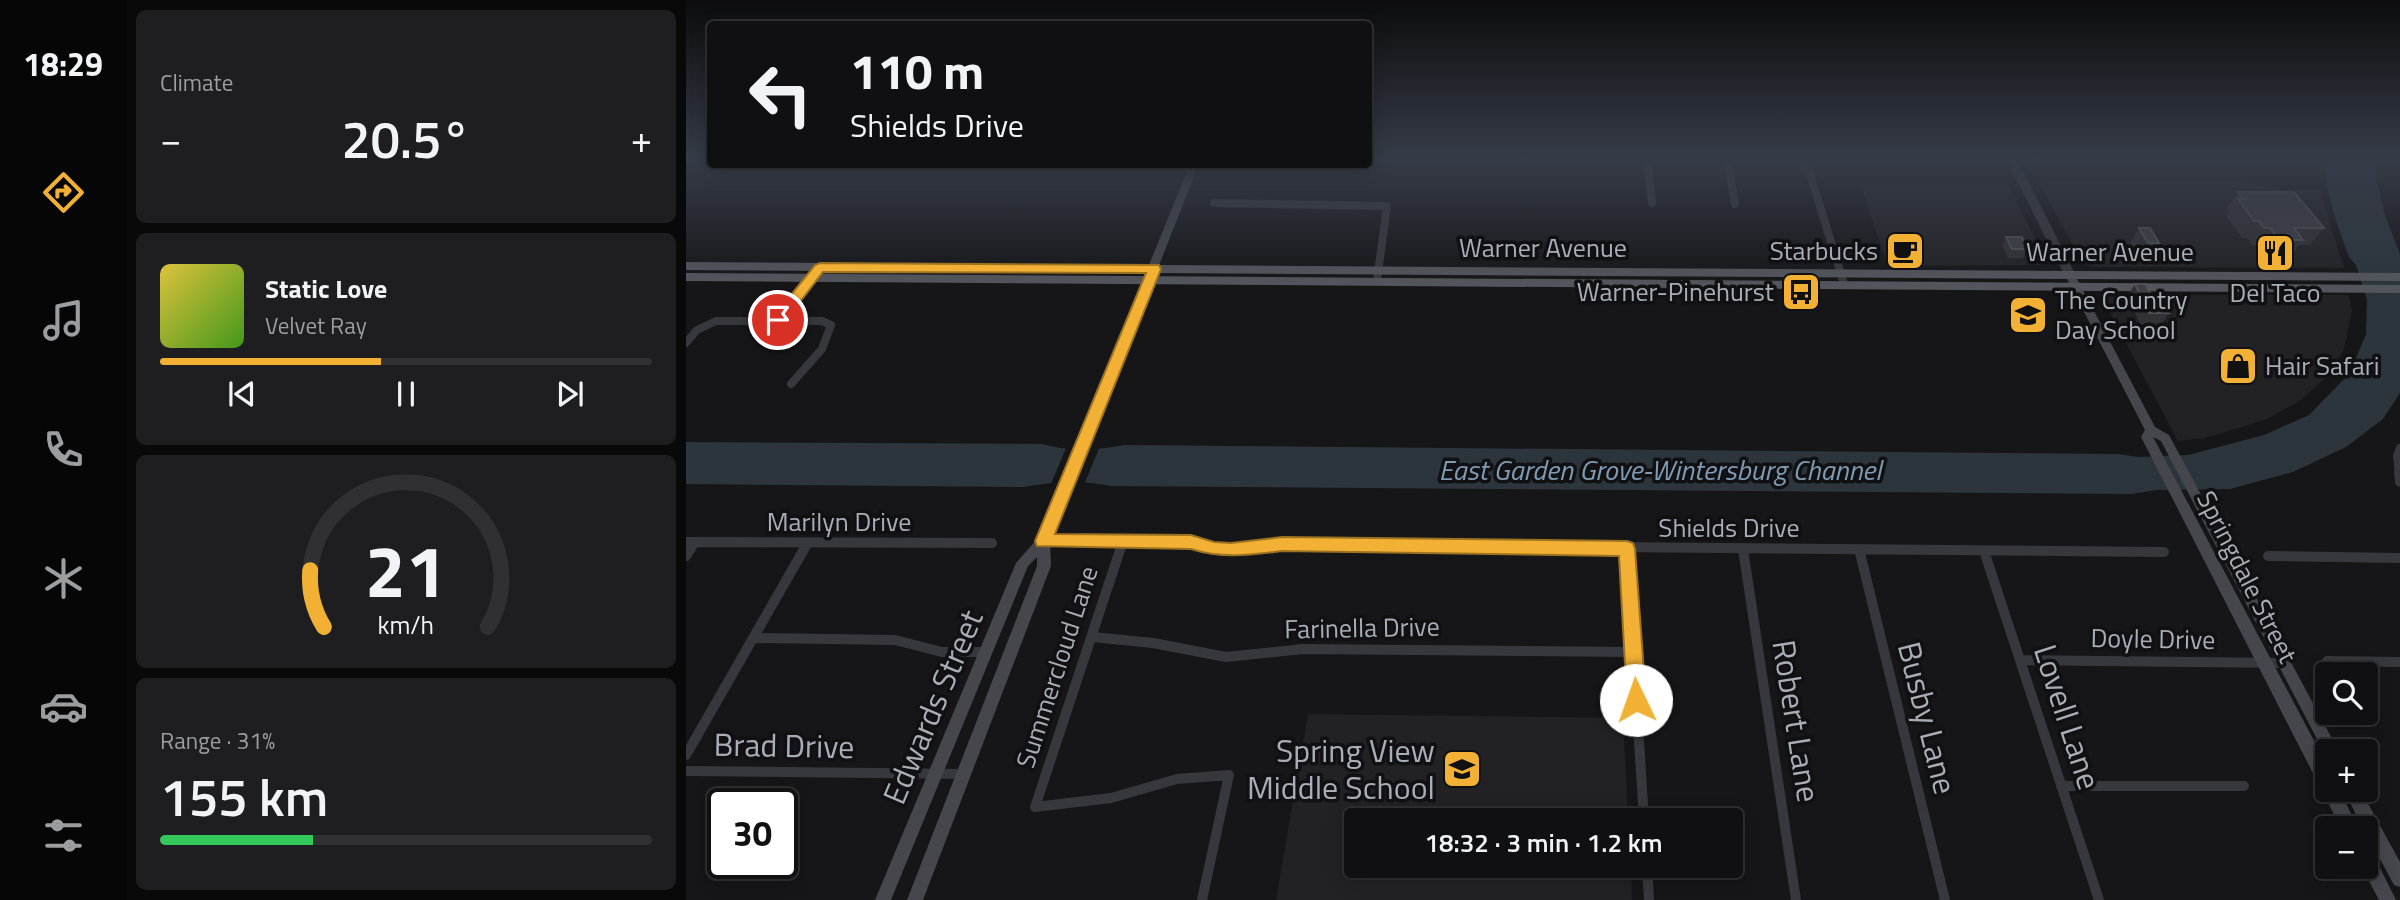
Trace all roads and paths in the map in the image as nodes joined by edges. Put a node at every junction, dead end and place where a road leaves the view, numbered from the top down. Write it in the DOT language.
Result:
graph roads {
  1 [pos="1181,200"];
  2 [pos="1652,200"];
  3 [pos="1734,200"];
  4 [pos="1818,200"];
  5 [pos="2032,200"];
  6 [pos="1652,203"];
  7 [pos="1214,204"];
  8 [pos="1735,204"];
  9 [pos="686,266"];
  10 [pos="820,268"];
  11 [pos="935,274"];
  12 [pos="1152,274"];
  13 [pos="1969,274"];
  14 [pos="1378,275"];
  15 [pos="686,277"];
  16 [pos="2400,277"];
  17 [pos="811,278"];
  18 [pos="1842,278"];
  19 [pos="2073,280"];
  20 [pos="2271,282"];
  21 [pos="2360,283"];
  22 [pos="1912,284"];
  23 [pos="2400,289"];
  24 [pos="778,320"];
  25 [pos="686,343"];
  26 [pos="791,384"];
  27 [pos="2151,430"];
  28 [pos="2400,448"];
  29 [pos="2400,482"];
  30 [pos="2176,492"];
  31 [pos="1044,541"];
  32 [pos="1123,541"];
  33 [pos="690,542"];
  34 [pos="992,543"];
  35 [pos="807,544"];
  36 [pos="1627,549"];
  37 [pos="1743,549"];
  38 [pos="1859,549"];
  39 [pos="1984,551"];
  40 [pos="2164,552"];
  41 [pos="686,556"];
  42 [pos="2268,556"];
  43 [pos="2400,558"];
  44 [pos="1093,637"];
  45 [pos="755,638"];
  46 [pos="985,652"];
  47 [pos="1633,652"];
  48 [pos="2021,660"];
  49 [pos="2327,661"];
  50 [pos="2400,662"];
  51 [pos="2264,663"];
  52 [pos="2284,663"];
  53 [pos="2325,739"];
  54 [pos="686,755"];
  55 [pos="2315,759"];
  56 [pos="686,771"];
  57 [pos="965,774"];
  58 [pos="934,775"];
  59 [pos="2060,786"];
  60 [pos="2244,786"];
  61 [pos="2358,802"];
  62 [pos="1643,808"];
  63 [pos="1648,878"];
  64 [pos="2377,879"];
  65 [pos="2400,879"];
  66 [pos="884,900"];
  67 [pos="915,900"];
  68 [pos="1202,900"];
  69 [pos="1649,900"];
  70 [pos="1796,900"];
  71 [pos="1945,900"];
  72 [pos="2099,900"];
  73 [pos="2388,900"];
  1 -- 12 [label="main road, Edwards Street"];
  2 -- 6 [label="street"];
  3 -- 8 [label="street"];
  4 -- 18 [label="street"];
  5 -- 19 [label="street, Springdale Street"];
  7 -- 14 [label="street"];
  9 -- 10 [label="main road, Warner Avenue"];
  10 -- 11 [label="main road, Warner Avenue"];
  10 -- 17 [label="street"];
  11 -- 12 [label="main road, Warner Avenue"];
  11 -- 12 [label="main road, Warner Avenue"];
  11 -- 17 [label="main road, Warner Avenue"];
  12 -- 14 [label="main road, Warner Avenue"];
  12 -- 31 [label="main road, Edwards Street"];
  13 -- 18 [label="main road, Warner Avenue"];
  13 -- 19 [label="main road, Warner Avenue"];
  13 -- 22 [label="main road"];
  14 -- 18 [label="main road, Warner Avenue"];
  15 -- 17 [label="main road, Warner Avenue"];
  16 -- 21 [label="main road, Warner Avenue"];
  17 -- 24 [label="street"];
  18 -- 22 [label="main road, Warner Avenue"];
  19 -- 20 [label="main road, Warner Avenue"];
  19 -- 22 [label="main road, Warner Avenue"];
  19 -- 27 [label="main road, Springdale Street"];
  20 -- 21 [label="main road, Warner Avenue"];
  20 -- 21 [label="main road, Warner Avenue"];
  21 -- 23 [label="main road, Warner Avenue"];
  24 -- 25 [label="street"];
  24 -- 26 [label="street"];
  27 -- 30 [label="main road, Springdale Street"];
  27 -- 52 [label="main road, Springdale Street"];
  28 -- 29 [label="street"];
  30 -- 51 [label="main road, Springdale Street"];
  31 -- 32 [label="street, Shields Drive"];
  31 -- 46 [label="main road, Edwards Street"];
  31 -- 57 [label="main road, Edwards Street"];
  32 -- 36 [label="street, Shields Drive"];
  32 -- 44 [label="street, Summercloud Lane"];
  33 -- 35 [label="street, Marilyn Drive"];
  33 -- 41 [label="street"];
  34 -- 35 [label="street, Marilyn Drive"];
  35 -- 45 [label="street"];
  36 -- 37 [label="street, Shields Drive"];
  36 -- 47 [label="street"];
  37 -- 38 [label="street, Shields Drive"];
  37 -- 70 [label="street, Robert Lane"];
  38 -- 39 [label="street, Shields Drive"];
  38 -- 71 [label="street, Busby Lane"];
  39 -- 40 [label="street, Shields Drive"];
  39 -- 48 [label="street, Lovell Lane"];
  42 -- 43 [label="street"];
  44 -- 47 [label="street, Farinella Drive"];
  44 -- 68 [label="street, Summercloud Lane"];
  45 -- 46 [label="street"];
  45 -- 54 [label="street"];
  46 -- 58 [label="main road, Edwards Street"];
  47 -- 62 [label="street"];
  48 -- 51 [label="street, Doyle Drive"];
  48 -- 59 [label="street, Lovell Lane"];
  49 -- 50 [label="street"];
  51 -- 52 [label="street, Doyle Drive"];
  51 -- 55 [label="main road, Springdale Street"];
  52 -- 53 [label="main road, Springdale Street"];
  56 -- 58 [label="street, Brad Drive"];
  57 -- 58 [label="street, Brad Drive"];
  57 -- 67 [label="main road, Edwards Street"];
  58 -- 66 [label="main road, Edwards Street"];
  59 -- 60 [label="street"];
  59 -- 72 [label="street, Lovell Lane"];
  61 -- 65 [label="main road"];
  63 -- 69 [label="street"];
  64 -- 73 [label="main road"];
}
